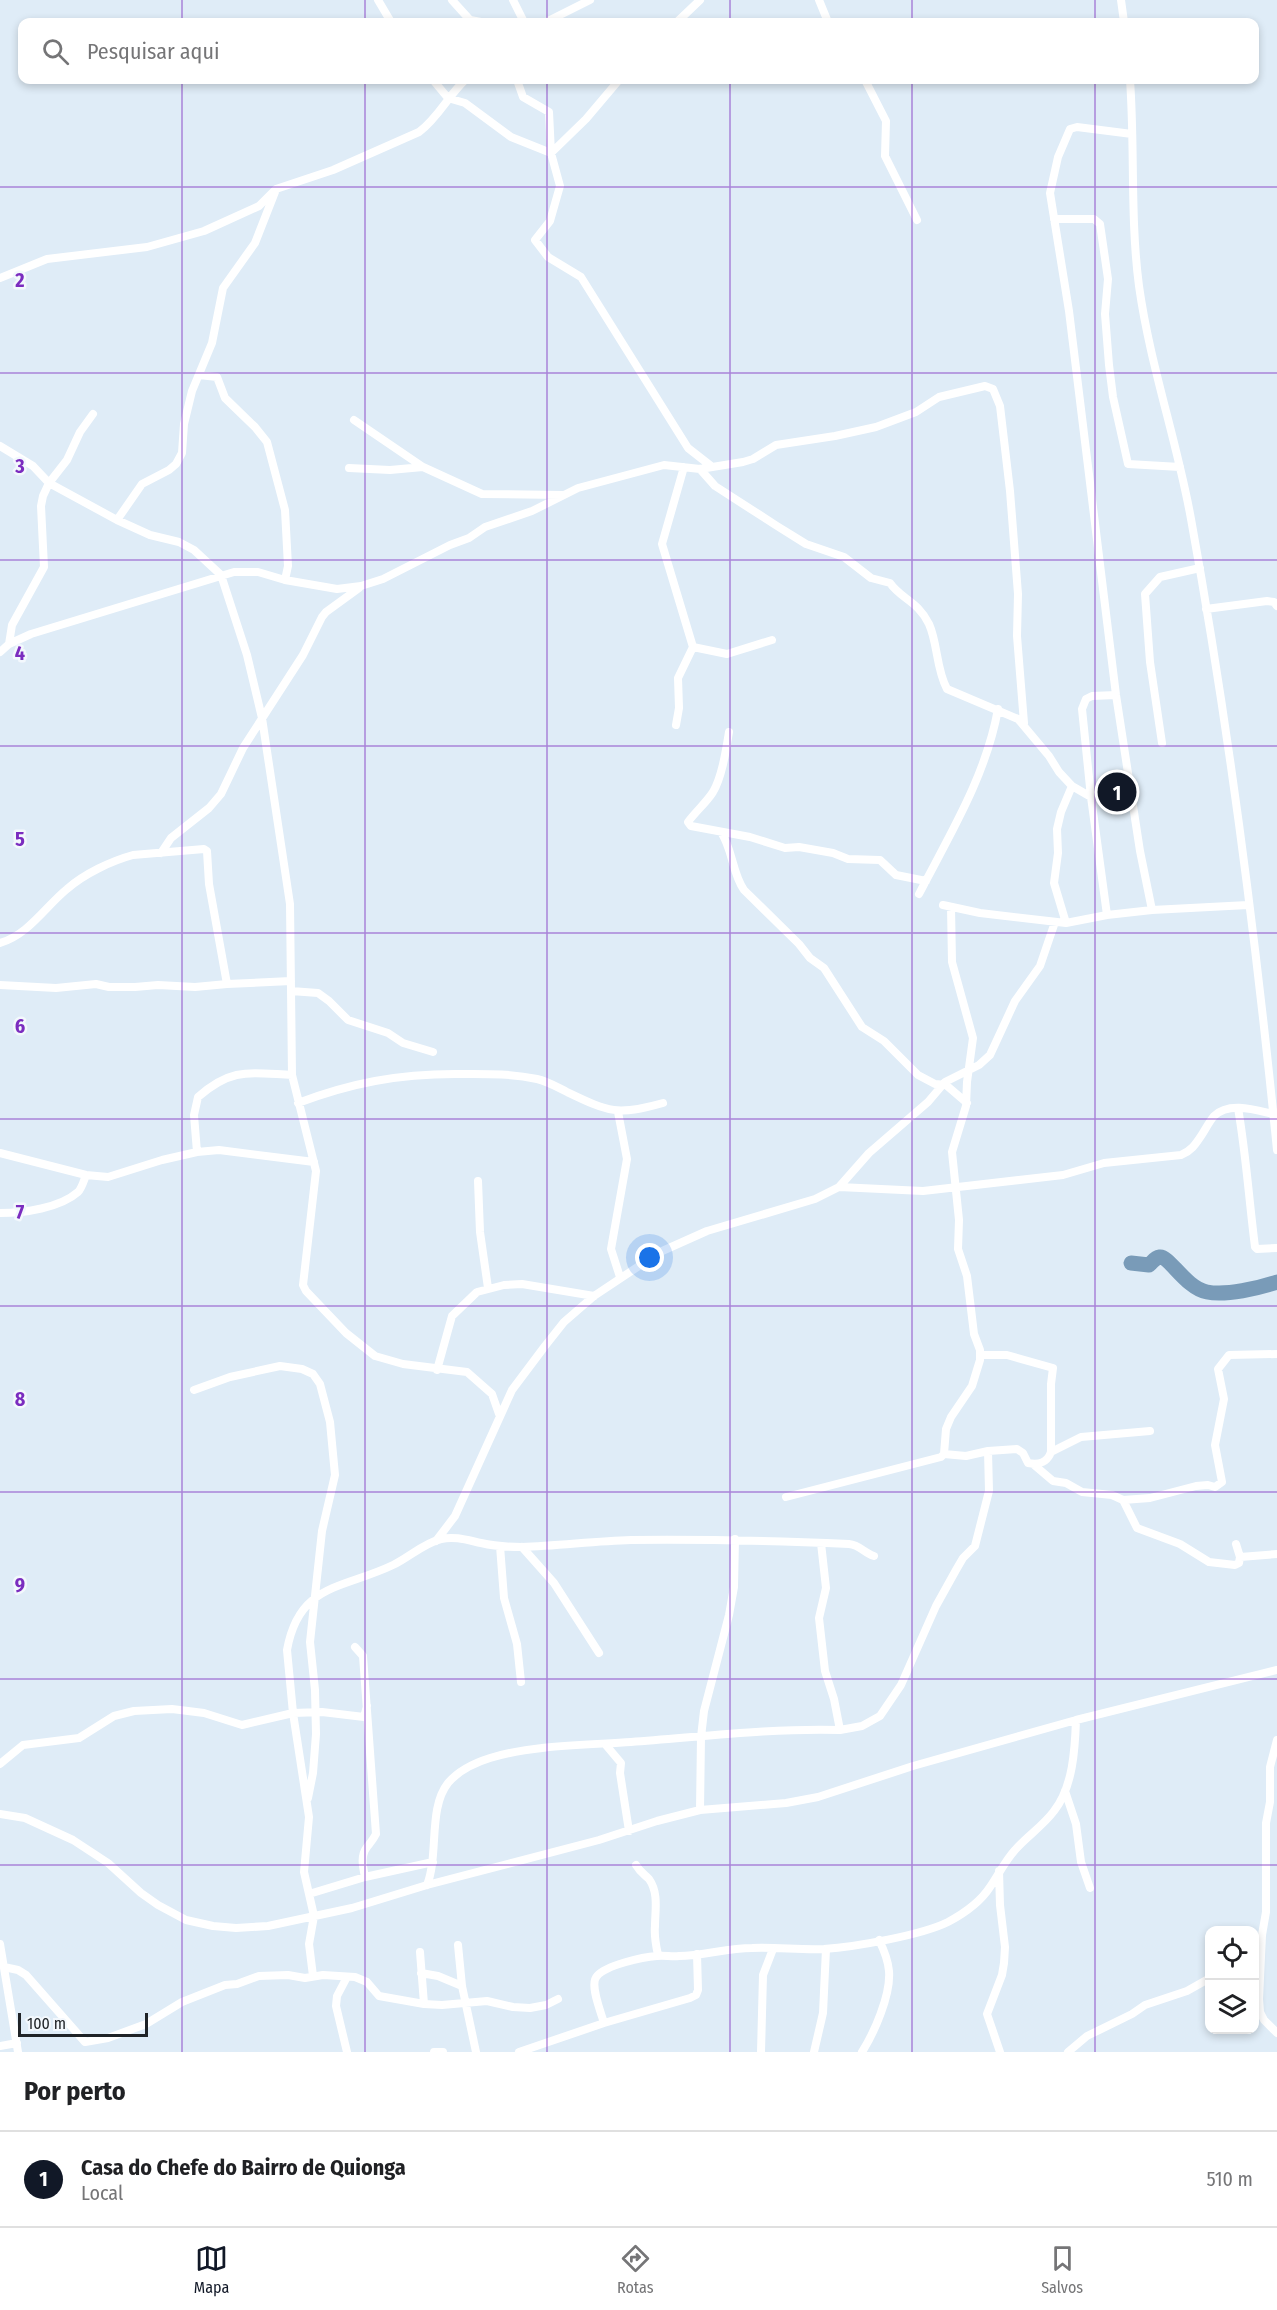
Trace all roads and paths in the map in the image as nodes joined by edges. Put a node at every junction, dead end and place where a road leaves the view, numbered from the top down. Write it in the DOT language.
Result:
graph roads {
  1 [pos="378,0"];
  2 [pos="452,0"];
  3 [pos="513,0"];
  4 [pos="590,0"];
  5 [pos="700,0"];
  6 [pos="819,0"];
  7 [pos="1121,0"];
  8 [pos="389,18"];
  9 [pos="468,18"];
  10 [pos="522,18"];
  11 [pos="554,18"];
  12 [pos="680,18"];
  13 [pos="826,18"];
  14 [pos="1123,18"];
  15 [pos="436,84"];
  16 [pos="461,84"];
  17 [pos="519,84"];
  18 [pos="616,84"];
  19 [pos="867,84"];
  20 [pos="1130,84"];
  21 [pos="448,99"];
  22 [pos="1132,134"];
  23 [pos="551,153"];
  24 [pos="276,189"];
  25 [pos="1054,219"];
  26 [pos="917,220"];
  27 [pos="0,278"];
  28 [pos="199,375"];
  29 [pos="93,414"];
  30 [pos="354,420"];
  31 [pos="0,446"];
  32 [pos="711,466"];
  33 [pos="423,467"];
  34 [pos="684,467"];
  35 [pos="1180,467"];
  36 [pos="349,468"];
  37 [pos="700,469"];
  38 [pos="49,483"];
  39 [pos="562,495"];
  40 [pos="117,520"];
  41 [pos="1200,568"];
  42 [pos="221,574"];
  43 [pos="285,580"];
  44 [pos="361,586"];
  45 [pos="1277,606"];
  46 [pos="1206,609"];
  47 [pos="772,640"];
  48 [pos="9,644"];
  49 [pos="693,647"];
  50 [pos="0,652"];
  51 [pos="1116,695"];
  52 [pos="998,709"];
  53 [pos="262,718"];
  54 [pos="1024,723"];
  55 [pos="676,725"];
  56 [pos="729,732"];
  57 [pos="1162,743"];
  58 [pos="1072,786"];
  59 [pos="1090,797"];
  60 [pos="721,832"];
  61 [pos="161,854"];
  62 [pos="926,881"];
  63 [pos="919,894"];
  64 [pos="1248,905"];
  65 [pos="1152,910"];
  66 [pos="1107,915"];
  67 [pos="1055,922"];
  68 [pos="1066,923"];
  69 [pos="0,943"];
  70 [pos="291,981"];
  71 [pos="226,984"];
  72 [pos="0,985"];
  73 [pos="291,991"];
  74 [pos="433,1053"];
  75 [pos="970,1069"];
  76 [pos="292,1075"];
  77 [pos="1273,1076"];
  78 [pos="943,1084"];
  79 [pos="298,1103"];
  80 [pos="663,1103"];
  81 [pos="967,1103"];
  82 [pos="1238,1108"];
  83 [pos="618,1112"];
  84 [pos="1273,1114"];
  85 [pos="1277,1150"];
  86 [pos="197,1152"];
  87 [pos="0,1153"];
  88 [pos="314,1162"];
  89 [pos="86,1175"];
  90 [pos="478,1181"];
  91 [pos="839,1187"];
  92 [pos="954,1187"];
  93 [pos="0,1213"];
  94 [pos="1277,1248"];
  95 [pos="620,1277"];
  96 [pos="488,1288"];
  97 [pos="594,1296"];
  98 [pos="1277,1354"];
  99 [pos="980,1355"];
  100 [pos="437,1370"];
  101 [pos="194,1390"];
  102 [pos="499,1414"];
  103 [pos="1150,1431"];
  104 [pos="988,1451"];
  105 [pos="1051,1452"];
  106 [pos="944,1454"];
  107 [pos="1033,1464"];
  108 [pos="786,1497"];
  109 [pos="1123,1500"];
  110 [pos="735,1539"];
  111 [pos="436,1541"];
  112 [pos="821,1543"];
  113 [pos="1236,1544"];
  114 [pos="500,1546"];
  115 [pos="522,1547"];
  116 [pos="1277,1554"];
  117 [pos="874,1556"];
  118 [pos="1240,1557"];
  119 [pos="315,1597"];
  120 [pos="355,1647"];
  121 [pos="599,1653"];
  122 [pos="1277,1670"];
  123 [pos="521,1682"];
  124 [pos="367,1706"];
  125 [pos="315,1712"];
  126 [pos="293,1713"];
  127 [pos="1076,1720"];
  128 [pos="840,1730"];
  129 [pos="701,1737"];
  130 [pos="1277,1740"];
  131 [pos="605,1744"];
  132 [pos="0,1764"];
  133 [pos="1065,1791"];
  134 [pos="306,1805"];
  135 [pos="700,1810"];
  136 [pos="0,1814"];
  137 [pos="629,1831"];
  138 [pos="433,1862"];
  139 [pos="636,1865"];
  140 [pos="999,1871"];
  141 [pos="365,1877"];
  142 [pos="427,1885"];
  143 [pos="1090,1888"];
  144 [pos="309,1894"];
  145 [pos="314,1916"];
  146 [pos="1262,1935"];
  147 [pos="1259,1938"];
  148 [pos="879,1940"];
  149 [pos="0,1944"];
  150 [pos="459,1945"];
  151 [pos="826,1948"];
  152 [pos="773,1949"];
  153 [pos="420,1952"];
  154 [pos="697,1954"];
  155 [pos="658,1955"];
  156 [pos="4,1967"];
  157 [pos="421,1973"];
  158 [pos="314,1976"];
  159 [pos="347,1977"];
  160 [pos="1205,1980"];
  161 [pos="3,1986"];
  162 [pos="462,1986"];
  163 [pos="558,1999"];
  164 [pos="466,2002"];
  165 [pos="424,2004"];
  166 [pos="604,2023"];
  167 [pos="1277,2033"];
  168 [pos="0,2046"];
  169 [pos="17,2048"];
  170 [pos="997,2050"];
  171 [pos="347,2052"];
  172 [pos="434,2052"];
  173 [pos="442,2052"];
  174 [pos="476,2052"];
  175 [pos="519,2052"];
  176 [pos="761,2052"];
  177 [pos="814,2052"];
  178 [pos="862,2052"];
  179 [pos="1068,2052"];
  1 -- 8 [label="street"];
  2 -- 9 [label="street"];
  3 -- 10 [label="street"];
  4 -- 11 [label="street"];
  5 -- 12 [label="street"];
  6 -- 13 [label="street"];
  7 -- 14 [label="street"];
  15 -- 21 [label="street"];
  16 -- 21 [label="street"];
  17 -- 23 [label="street"];
  18 -- 23 [label="street"];
  19 -- 26 [label="street"];
  20 -- 22 [label="street"];
  21 -- 23 [label="street"];
  21 -- 24 [label="street"];
  22 -- 25 [label="street"];
  22 -- 35 [label="street"];
  23 -- 32 [label="street"];
  24 -- 27 [label="street"];
  24 -- 28 [label="street"];
  25 -- 35 [label="street"];
  25 -- 51 [label="street"];
  28 -- 40 [label="street"];
  28 -- 43 [label="street"];
  29 -- 38 [label="street"];
  30 -- 33 [label="street"];
  31 -- 38 [label="street"];
  32 -- 37 [label="street"];
  32 -- 54 [label="street"];
  33 -- 36 [label="street"];
  33 -- 39 [label="street"];
  34 -- 37 [label="street"];
  34 -- 39 [label="street"];
  34 -- 49 [label="street"];
  35 -- 41 [label="street"];
  37 -- 52 [label="street"];
  38 -- 40 [label="street"];
  38 -- 48 [label="street"];
  39 -- 44 [label="street"];
  40 -- 42 [label="street"];
  41 -- 46 [label="street"];
  41 -- 57 [label="street"];
  42 -- 43 [label="street"];
  42 -- 48 [label="street"];
  42 -- 53 [label="street"];
  43 -- 44 [label="street"];
  44 -- 53 [label="street"];
  45 -- 46 [label="street"];
  46 -- 64 [label="street"];
  47 -- 49 [label="street"];
  48 -- 50 [label="street"];
  49 -- 55 [label="street"];
  51 -- 59 [label="street"];
  51 -- 65 [label="street"];
  52 -- 54 [label="street"];
  52 -- 62 [label="street"];
  53 -- 61 [label="street"];
  53 -- 70 [label="street"];
  54 -- 58 [label="street"];
  56 -- 60 [label="street"];
  58 -- 59 [label="street"];
  58 -- 68 [label="street"];
  59 -- 66 [label="street"];
  60 -- 62 [label="street"];
  60 -- 78 [label="street"];
  61 -- 69 [label="street"];
  61 -- 71 [label="street"];
  62 -- 63 [label="street"];
  64 -- 65 [label="street"];
  64 -- 77 [label="street"];
  65 -- 66 [label="street"];
  66 -- 68 [label="street"];
  67 -- 68 [label="street"];
  67 -- 75 [label="street"];
  67 -- 75 [label="street"];
  70 -- 71 [label="street"];
  70 -- 73 [label="street"];
  71 -- 72 [label="street"];
  73 -- 74 [label="street"];
  73 -- 76 [label="street"];
  75 -- 78 [label="street"];
  75 -- 81 [label="street"];
  76 -- 79 [label="street"];
  76 -- 86 [label="street"];
  77 -- 84 [label="street"];
  78 -- 81 [label="street"];
  78 -- 91 [label="street"];
  79 -- 83 [label="street"];
  79 -- 88 [label="street"];
  80 -- 83 [label="street"];
  81 -- 92 [label="street"];
  82 -- 84 [label="street"];
  82 -- 92 [label="street"];
  82 -- 94 [label="street"];
  83 -- 95 [label="street"];
  84 -- 85 [label="street"];
  86 -- 88 [label="street"];
  86 -- 89 [label="street"];
  87 -- 89 [label="street"];
  88 -- 100 [label="street"];
  89 -- 93 [label="street"];
  90 -- 96 [label="street"];
  91 -- 92 [label="street"];
  91 -- 95 [label="street"];
  92 -- 99 [label="street"];
  95 -- 97 [label="street"];
  96 -- 97 [label="street"];
  96 -- 100 [label="street"];
  97 -- 102 [label="street"];
  98 -- 109 [label="street"];
  99 -- 105 [label="street"];
  99 -- 106 [label="street"];
  100 -- 102 [label="street"];
  101 -- 119 [label="street"];
  102 -- 111 [label="street"];
  103 -- 105 [label="street"];
  104 -- 106 [label="street"];
  104 -- 107 [label="street"];
  104 -- 128 [label="street"];
  105 -- 107 [label="street"];
  106 -- 108 [label="street"];
  107 -- 109 [label="street"];
  109 -- 118 [label="street"];
  110 -- 112 [label="street"];
  110 -- 115 [label="street"];
  110 -- 129 [label="street"];
  111 -- 114 [label="street"];
  111 -- 119 [label="street"];
  112 -- 117 [label="street"];
  112 -- 128 [label="street"];
  113 -- 118 [label="street"];
  114 -- 115 [label="street"];
  114 -- 123 [label="street"];
  115 -- 121 [label="street"];
  116 -- 118 [label="street"];
  119 -- 125 [label="street"];
  119 -- 126 [label="street"];
  120 -- 124 [label="street"];
  122 -- 127 [label="street"];
  124 -- 125 [label="street"];
  124 -- 141 [label="street"];
  125 -- 126 [label="street"];
  125 -- 134 [label="street"];
  126 -- 132 [label="street"];
  126 -- 134 [label="street"];
  127 -- 133 [label="street"];
  127 -- 135 [label="street"];
  128 -- 129 [label="street"];
  129 -- 131 [label="street"];
  129 -- 135 [label="street"];
  130 -- 146 [label="street"];
  131 -- 137 [label="street"];
  131 -- 138 [label="street"];
  133 -- 140 [label="street"];
  133 -- 143 [label="street"];
  134 -- 144 [label="street"];
  135 -- 137 [label="street"];
  136 -- 145 [label="street"];
  137 -- 142 [label="street"];
  138 -- 141 [label="street"];
  138 -- 142 [label="street"];
  139 -- 155 [label="street"];
  140 -- 148 [label="street"];
  140 -- 170 [label="street"];
  141 -- 144 [label="street"];
  142 -- 145 [label="street"];
  144 -- 145 [label="street"];
  145 -- 158 [label="street"];
  146 -- 147 [label="street"];
  146 -- 167 [label="street"];
  148 -- 151 [label="street"];
  148 -- 178 [label="street"];
  149 -- 156 [label="street"];
  150 -- 162 [label="street"];
  151 -- 152 [label="street"];
  151 -- 177 [label="street"];
  152 -- 154 [label="street"];
  152 -- 176 [label="street"];
  153 -- 157 [label="street"];
  154 -- 155 [label="street"];
  154 -- 166 [label="street"];
  155 -- 166 [label="street"];
  156 -- 158 [label="street"];
  156 -- 161 [label="street"];
  157 -- 162 [label="street"];
  157 -- 165 [label="street"];
  158 -- 159 [label="street"];
  159 -- 165 [label="street"];
  159 -- 171 [label="street"];
  160 -- 179 [label="street"];
  161 -- 169 [label="street"];
  162 -- 164 [label="street"];
  163 -- 164 [label="street"];
  164 -- 165 [label="street"];
  164 -- 174 [label="street"];
  166 -- 175 [label="street"];
  168 -- 169 [label="street"];
  172 -- 173 [label="street"];
}
